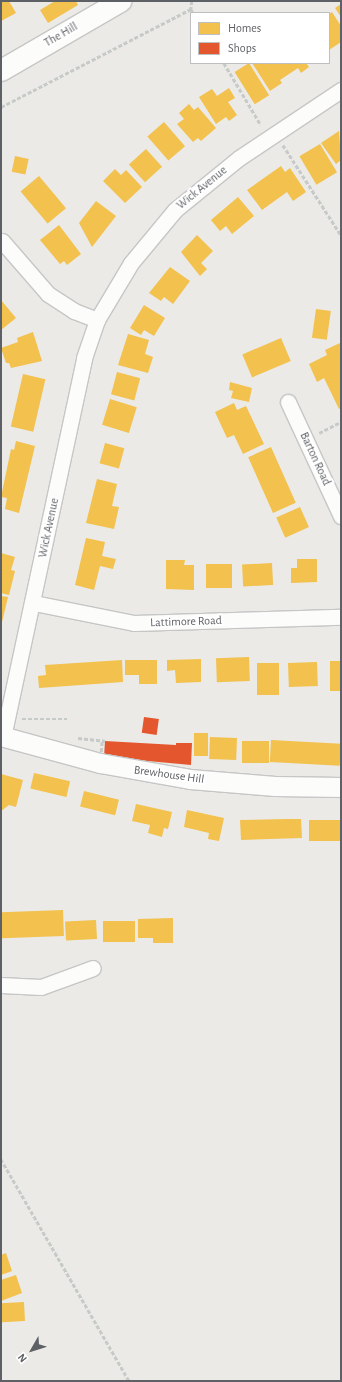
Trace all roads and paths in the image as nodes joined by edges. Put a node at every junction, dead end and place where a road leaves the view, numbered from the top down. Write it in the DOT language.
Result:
graph roads {
  1 [pos="120,1"];
  2 [pos="192,1"];
  3 [pos="191,8"];
  4 [pos="193,12"];
  5 [pos="225,64"];
  6 [pos="1,70"];
  7 [pos="341,90"];
  8 [pos="1,107"];
  9 [pos="276,134"];
  10 [pos="341,236"];
  11 [pos="2,241"];
  12 [pos="96,320"];
  13 [pos="288,402"];
  14 [pos="341,422"];
  15 [pos="306,439"];
  16 [pos="341,516"];
  17 [pos="34,603"];
  18 [pos="341,617"];
  19 [pos="8,718"];
  20 [pos="67,719"];
  21 [pos="2,736"];
  22 [pos="81,738"];
  23 [pos="101,752"];
  24 [pos="341,787"];
  25 [pos="93,968"];
  26 [pos="1,985"];
  27 [pos="1,1159"];
  28 [pos="128,1381"];
  1 -- 6 [label="main road, The Hill"];
  2 -- 3 [label="path"];
  3 -- 4 [label="path"];
  3 -- 8 [label="path"];
  5 -- 9 [label="path"];
  7 -- 9 [label="street, Wick Avenue"];
  9 -- 10 [label="path"];
  9 -- 12 [label="street, Wick Avenue"];
  11 -- 12 [label="street"];
  12 -- 17 [label="street, Wick Avenue"];
  13 -- 15 [label="street, Barton Road"];
  14 -- 15 [label="path"];
  15 -- 16 [label="street, Barton Road"];
  17 -- 18 [label="street, Lattimore Road"];
  17 -- 19 [label="street, Wick Avenue"];
  19 -- 20 [label="path"];
  19 -- 21 [label="street, Wick Avenue"];
  21 -- 24 [label="street, Brewhouse Hill"];
  22 -- 23 [label="path, bridge"];
  25 -- 26 [label="street"];
  27 -- 28 [label="path"];
}
